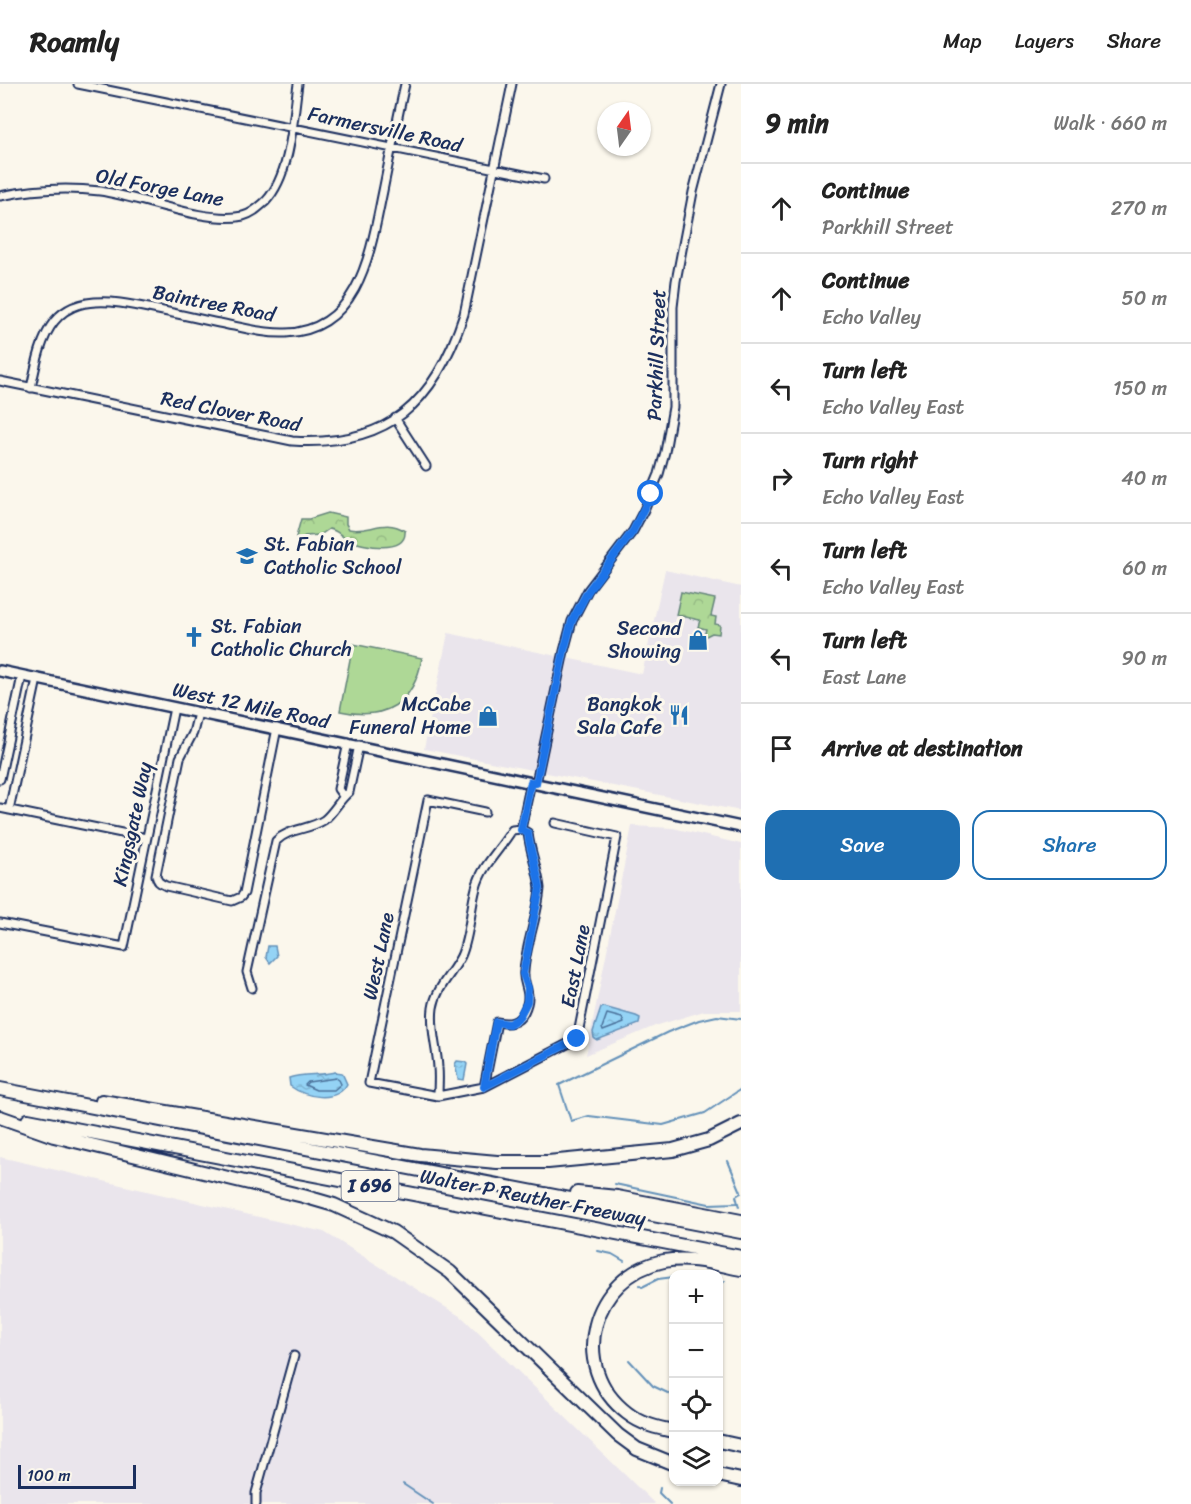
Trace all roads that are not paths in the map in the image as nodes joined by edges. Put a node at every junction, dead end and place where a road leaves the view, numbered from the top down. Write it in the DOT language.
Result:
graph roads {
  1 [pos="78,84"];
  2 [pos="298,84"];
  3 [pos="405,84"];
  4 [pos="512,84"];
  5 [pos="721,84"];
  6 [pos="292,127"];
  7 [pos="392,148"];
  8 [pos="494,169"];
  9 [pos="544,179"];
  10 [pos="0,196"];
  11 [pos="0,381"];
  12 [pos="31,388"];
  13 [pos="395,418"];
  14 [pos="426,466"];
  15 [pos="0,672"];
  16 [pos="22,676"];
  17 [pos="37,679"];
  18 [pos="174,708"];
  19 [pos="198,713"];
  20 [pos="277,728"];
  21 [pos="348,743"];
  22 [pos="359,746"];
  23 [pos="0,779"];
  24 [pos="533,782"];
  25 [pos="343,796"];
  26 [pos="0,808"];
  27 [pos="9,810"];
  28 [pos="485,812"];
  29 [pos="555,823"];
  30 [pos="741,827"];
  31 [pos="521,830"];
  32 [pos="146,838"];
  33 [pos="0,923"];
  34 [pos="252,988"];
  35 [pos="484,1087"];
  36 [pos="0,1089"];
  37 [pos="462,1092"];
  38 [pos="438,1096"];
  39 [pos="0,1116"];
  40 [pos="741,1124"];
  41 [pos="499,1185"];
  42 [pos="741,1221"];
  43 [pos="741,1232"];
  44 [pos="741,1257"];
  45 [pos="741,1269"];
  46 [pos="294,1356"];
  47 [pos="669,1430"];
  48 [pos="723,1442"];
  49 [pos="741,1446"];
  50 [pos="669,1462"];
  51 [pos="723,1476"];
  52 [pos="741,1480"];
  53 [pos="256,1504"];
  1 -- 6 [label="street, Farmersville Road"];
  2 -- 6 [label="street, Old Forge Lane"];
  3 -- 7 [label="street, Baintree Road"];
  4 -- 8 [label="street, Red Clover Road"];
  5 -- 24 [label="street, Parkhill Street"];
  6 -- 7 [label="street, Farmersville Road"];
  6 -- 10 [label="street, Old Forge Lane"];
  7 -- 8 [label="street, Farmersville Road"];
  7 -- 12 [label="street, Baintree Road"];
  8 -- 9 [label="street, Farmersville Road"];
  8 -- 13 [label="street, Red Clover Road"];
  11 -- 12 [label="street, Red Clover Road"];
  12 -- 13 [label="street, Red Clover Road"];
  13 -- 14 [label="street"];
  15 -- 16 [label="main road, West 12 Mile Road"];
  16 -- 17 [label="main road, West 12 Mile Road"];
  16 -- 23 [label="street"];
  17 -- 18 [label="main road, West 12 Mile Road"];
  17 -- 27 [label="street"];
  18 -- 19 [label="main road, West 12 Mile Road"];
  18 -- 32 [label="street, Kingsgate Way"];
  19 -- 20 [label="main road, West 12 Mile Road"];
  19 -- 20 [label="street"];
  20 -- 21 [label="main road, West 12 Mile Road"];
  21 -- 22 [label="main road, West 12 Mile Road"];
  21 -- 25 [label="street"];
  22 -- 24 [label="main road, West 12 Mile Road"];
  22 -- 25 [label="street"];
  24 -- 30 [label="main road, West 12 Mile Road"];
  24 -- 31 [label="street, Parkhill Street"];
  25 -- 34 [label="street"];
  26 -- 27 [label="street"];
  27 -- 32 [label="street"];
  28 -- 38 [label="street, West Lane"];
  29 -- 35 [label="street, East Lane"];
  31 -- 35 [label="street"];
  31 -- 38 [label="street"];
  32 -- 33 [label="street, Kingsgate Way"];
  35 -- 37 [label="street, East Lane"];
  36 -- 40 [label="highway"];
  36 -- 41 [label="highway, Walter P Reuther Freeway / I 696"];
  37 -- 38 [label="street, West Lane"];
  39 -- 44 [label="highway, Walter P Reuther Freeway / I 696"];
  39 -- 50 [label="highway"];
  41 -- 42 [label="highway"];
  41 -- 43 [label="highway, Walter P Reuther Freeway / I 696"];
  45 -- 47 [label="highway"];
  46 -- 53 [label="street"];
  48 -- 49 [label="highway"];
  51 -- 52 [label="highway"];
}
